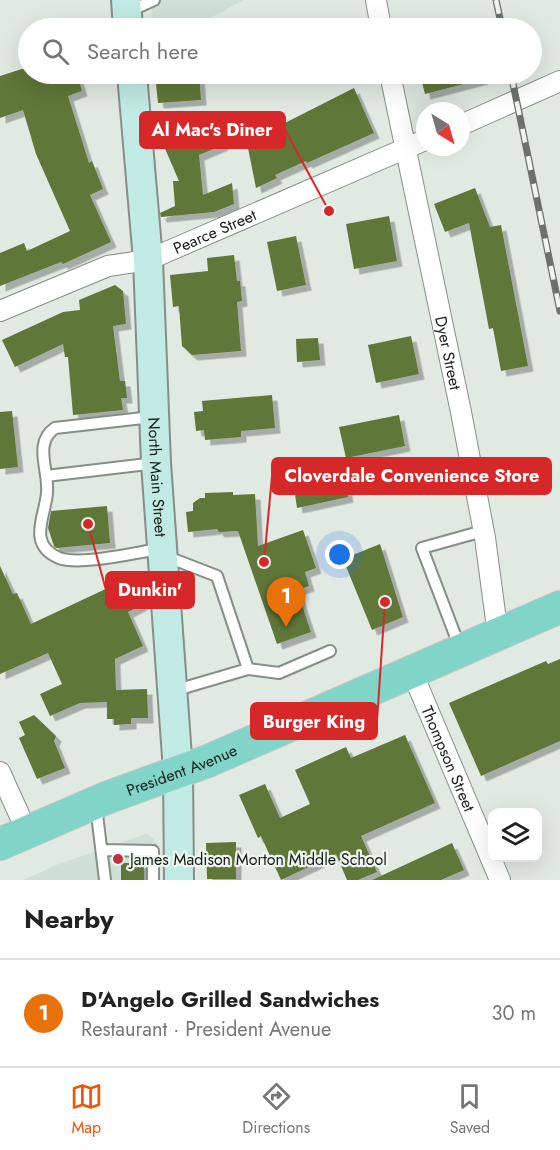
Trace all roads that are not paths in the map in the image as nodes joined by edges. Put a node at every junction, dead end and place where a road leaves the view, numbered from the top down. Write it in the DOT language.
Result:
graph roads {
  1 [pos="154,0"];
  2 [pos="376,0"];
  3 [pos="127,14"];
  4 [pos="379,18"];
  5 [pos="560,81"];
  6 [pos="133,84"];
  7 [pos="392,84"];
  8 [pos="470,121"];
  9 [pos="416,144"];
  10 [pos="405,149"];
  11 [pos="148,260"];
  12 [pos="0,310"];
  13 [pos="155,416"];
  14 [pos="156,463"];
  15 [pos="46,476"];
  16 [pos="483,531"];
  17 [pos="163,552"];
  18 [pos="560,607"];
  19 [pos="498,635"];
  20 [pos="330,651"];
  21 [pos="461,651"];
  22 [pos="249,669"];
  23 [pos="412,672"];
  24 [pos="172,691"];
  25 [pos="178,771"];
  26 [pos="0,772"];
  27 [pos="96,803"];
  28 [pos="13,838"];
  29 [pos="102,850"];
  30 [pos="107,880"];
  31 [pos="153,880"];
  32 [pos="179,880"];
  33 [pos="500,880"];
  1 -- 3 [label="lane"];
  2 -- 4 [label="street"];
  5 -- 8 [label="street"];
  6 -- 11 [label="main road, North Main Street"];
  7 -- 10 [label="street, Dyer Street"];
  9 -- 10 [label="street, Pearce Street"];
  10 -- 11 [label="street, Pearce Street"];
  10 -- 16 [label="street, Dyer Street"];
  11 -- 12 [label="street, Pearce Street"];
  11 -- 13 [label="main road, North Main Street"];
  13 -- 14 [label="main road, North Main Street"];
  13 -- 15 [label="lane"];
  14 -- 15 [label="lane"];
  14 -- 17 [label="main road, North Main Street"];
  15 -- 17 [label="lane"];
  16 -- 19 [label="street, Dyer Street"];
  16 -- 21 [label="lane"];
  17 -- 22 [label="lane"];
  17 -- 24 [label="main road, North Main Street"];
  18 -- 19 [label="main road, President Avenue"];
  19 -- 21 [label="main road, President Avenue"];
  20 -- 22 [label="lane"];
  21 -- 23 [label="main road, President Avenue"];
  22 -- 24 [label="lane"];
  23 -- 25 [label="main road, President Avenue"];
  23 -- 33 [label="street, Thompson Street"];
  24 -- 25 [label="main road, North Main Street"];
  25 -- 27 [label="main road, President Avenue"];
  25 -- 32 [label="main road, North Main Street"];
  26 -- 28 [label="street"];
  27 -- 28 [label="main road, President Avenue"];
  27 -- 29 [label="lane"];
  29 -- 30 [label="lane"];
  29 -- 31 [label="lane"];
}
